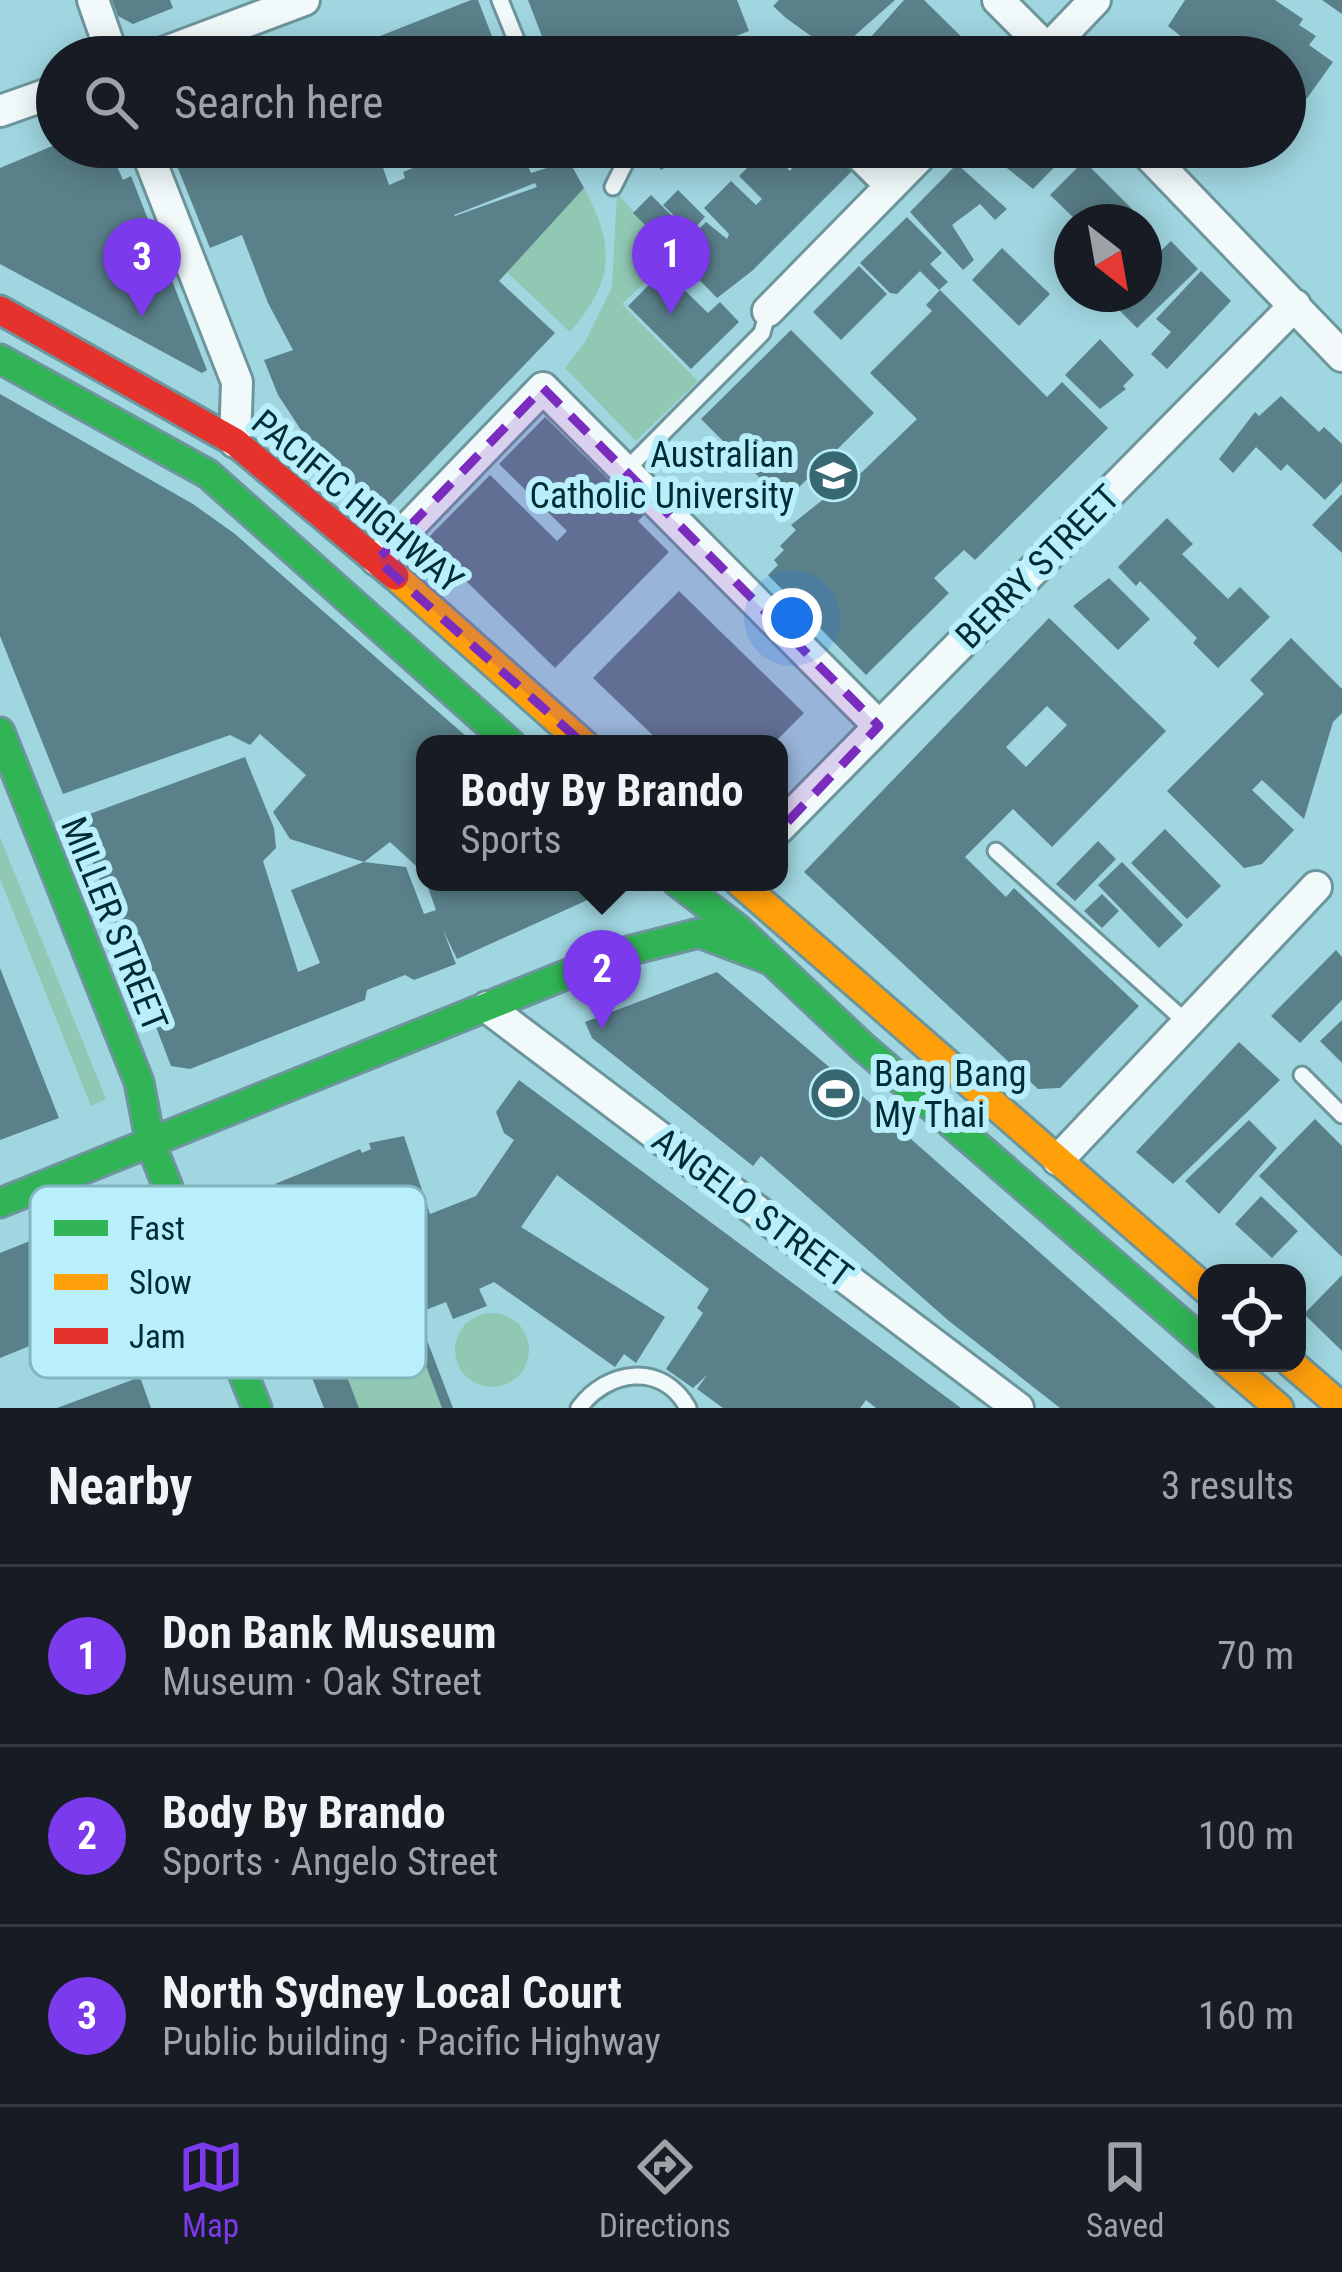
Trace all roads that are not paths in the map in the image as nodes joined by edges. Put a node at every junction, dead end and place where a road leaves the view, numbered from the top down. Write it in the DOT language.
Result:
graph roads {
  1 [pos="93,0"];
  2 [pos="304,0"];
  3 [pos="500,0"];
  4 [pos="998,0"];
  5 [pos="1095,0"];
  6 [pos="106,36"];
  7 [pos="208,36"];
  8 [pos="515,36"];
  9 [pos="1027,36"];
  10 [pos="1054,36"];
  11 [pos="36,98"];
  12 [pos="0,111"];
  13 [pos="153,168"];
  14 [pos="623,168"];
  15 [pos="873,168"];
  16 [pos="909,168"];
  17 [pos="1161,168"];
  18 [pos="891,186"];
  19 [pos="613,188"];
  20 [pos="1295,305"];
  21 [pos="0,310"];
  22 [pos="768,311"];
  23 [pos="1342,356"];
  24 [pos="0,358"];
  25 [pos="235,442"];
  26 [pos="626,470"];
  27 [pos="377,560"];
  28 [pos="879,727"];
  29 [pos="0,731"];
  30 [pos="502,735"];
  31 [pos="574,735"];
  32 [pos="0,807"];
  33 [pos="788,819"];
  34 [pos="996,851"];
  35 [pos="1316,887"];
  36 [pos="749,891"];
  37 [pos="675,894"];
  38 [pos="620,953"];
  39 [pos="770,960"];
  40 [pos="487,1007"];
  41 [pos="1186,1022"];
  42 [pos="1302,1075"];
  43 [pos="1342,1115"];
  44 [pos="151,1145"];
  45 [pos="1058,1160"];
  46 [pos="44,1186"];
  47 [pos="168,1186"];
  48 [pos="30,1191"];
  49 [pos="0,1203"];
  50 [pos="1198,1282"];
  51 [pos="1198,1337"];
  52 [pos="1238,1372"];
  53 [pos="1301,1372"];
  54 [pos="245,1378"];
  55 [pos="1342,1407"];
  56 [pos="257,1408"];
  57 [pos="579,1408"];
  58 [pos="688,1408"];
  59 [pos="1018,1408"];
  60 [pos="1280,1408"];
  1 -- 6 [label="street"];
  2 -- 7 [label="street"];
  3 -- 8 [label="lane"];
  4 -- 9 [label="street"];
  5 -- 10 [label="street"];
  11 -- 12 [label="street"];
  13 -- 25 [label="street"];
  14 -- 19 [label="lane"];
  15 -- 18 [label="street"];
  16 -- 18 [label="street"];
  17 -- 20 [label="street"];
  18 -- 22 [label="street"];
  20 -- 23 [label="street"];
  20 -- 28 [label="street, BERRY STREET"];
  21 -- 25 [label="main road, PACIFIC HIGHWAY"];
  22 -- 26 [label="lane"];
  24 -- 30 [label="main road"];
  25 -- 27 [label="main road, PACIFIC HIGHWAY"];
  26 -- 27 [label="street"];
  26 -- 28 [label="street"];
  27 -- 31 [label="main road, PACIFIC HIGHWAY"];
  28 -- 33 [label="street, BERRY STREET"];
  29 -- 44 [label="main road, MILLER STREET"];
  32 -- 44 [label="main road, MILLER STREET"];
  34 -- 41 [label="lane"];
  35 -- 41 [label="street"];
  36 -- 45 [label="main road"];
  37 -- 38 [label="main road"];
  37 -- 39 [label="main road"];
  38 -- 39 [label="main road"];
  38 -- 40 [label="main road"];
  39 -- 51 [label="main road"];
  40 -- 44 [label="main road"];
  40 -- 59 [label="street, ANGELO STREET"];
  41 -- 45 [label="street"];
  42 -- 43 [label="lane"];
  44 -- 46 [label="main road"];
  44 -- 47 [label="main road, MILLER STREET"];
  45 -- 50 [label="main road"];
  48 -- 49 [label="main road"];
  52 -- 60 [label="main road"];
  53 -- 55 [label="main road"];
  54 -- 56 [label="main road, MILLER STREET"];
  57 -- 58 [label="lane"];
}
